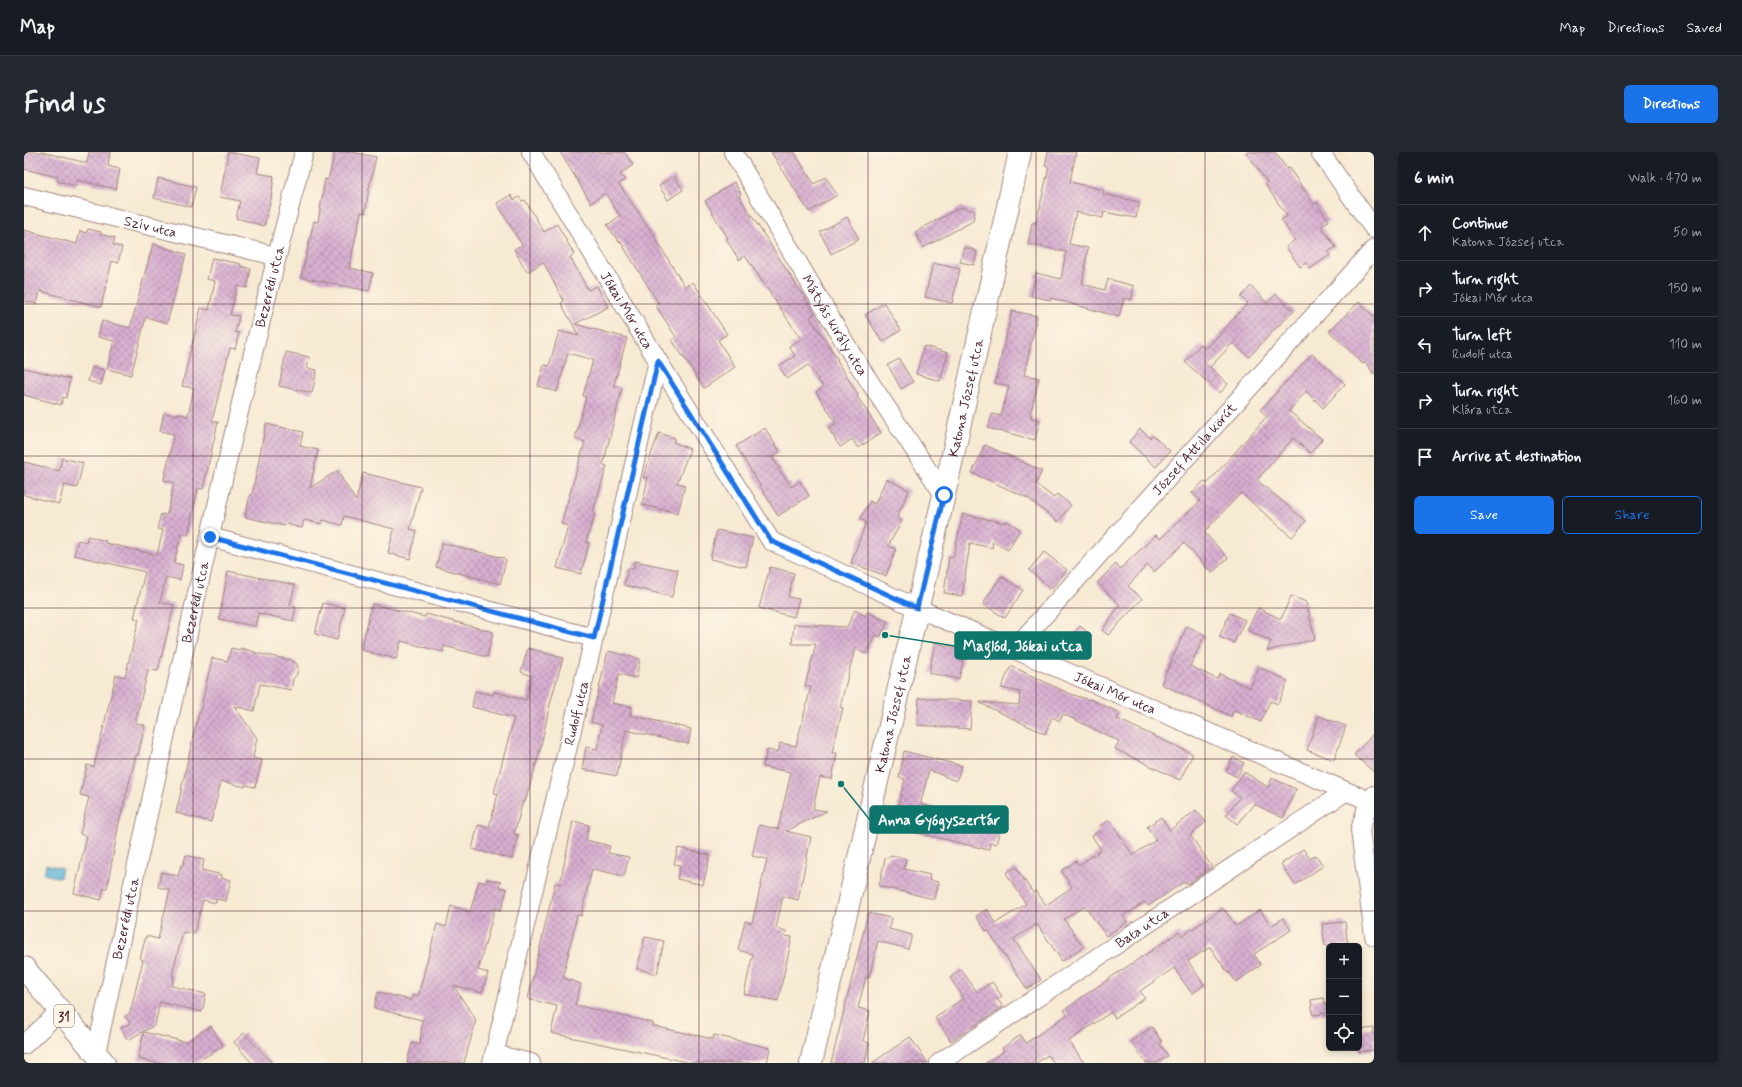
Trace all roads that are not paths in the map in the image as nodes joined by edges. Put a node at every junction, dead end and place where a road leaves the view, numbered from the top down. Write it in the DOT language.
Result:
graph roads {
  1 [pos="304,152"];
  2 [pos="531,152"];
  3 [pos="733,152"];
  4 [pos="1020,152"];
  5 [pos="1320,152"];
  6 [pos="24,196"];
  7 [pos="1374,230"];
  8 [pos="1374,249"];
  9 [pos="276,256"];
  10 [pos="658,361"];
  11 [pos="944,495"];
  12 [pos="210,537"];
  13 [pos="917,608"];
  14 [pos="594,638"];
  15 [pos="1015,648"];
  16 [pos="1345,792"];
  17 [pos="1372,800"];
  18 [pos="1374,936"];
  19 [pos="24,968"];
  20 [pos="60,1011"];
  21 [pos="24,1045"];
  22 [pos="100,1058"];
  23 [pos="493,1058"];
  24 [pos="531,1063"];
  25 [pos="811,1063"];
  26 [pos="940,1063"];
  1 -- 9 [label="street, Bezerédi utca"];
  2 -- 10 [label="street, Jókai Mór utca"];
  3 -- 11 [label="street, Mátyás király utca"];
  4 -- 11 [label="main road, Katona József utca"];
  5 -- 7 [label="street"];
  6 -- 9 [label="street, Szív utca"];
  8 -- 15 [label="street, József Attila körút"];
  9 -- 12 [label="street, Bezerédi utca"];
  10 -- 13 [label="street, Jókai Mór utca"];
  10 -- 14 [label="street, Rudolf utca"];
  11 -- 13 [label="main road, Katona József utca"];
  12 -- 14 [label="street"];
  12 -- 22 [label="street, Bezerédi utca"];
  13 -- 15 [label="street, Jókai Mór utca"];
  13 -- 25 [label="main road, Katona József utca"];
  14 -- 23 [label="street, Rudolf utca"];
  15 -- 16 [label="street, Jókai Mór utca"];
  16 -- 17 [label="street, Jókai Mór utca"];
  16 -- 26 [label="street, Bata utca"];
  17 -- 18 [label="street"];
  19 -- 20 [label="main road, 31"];
  20 -- 21 [label="street"];
  20 -- 22 [label="main road, 31"];
  23 -- 24 [label="street"];
}
